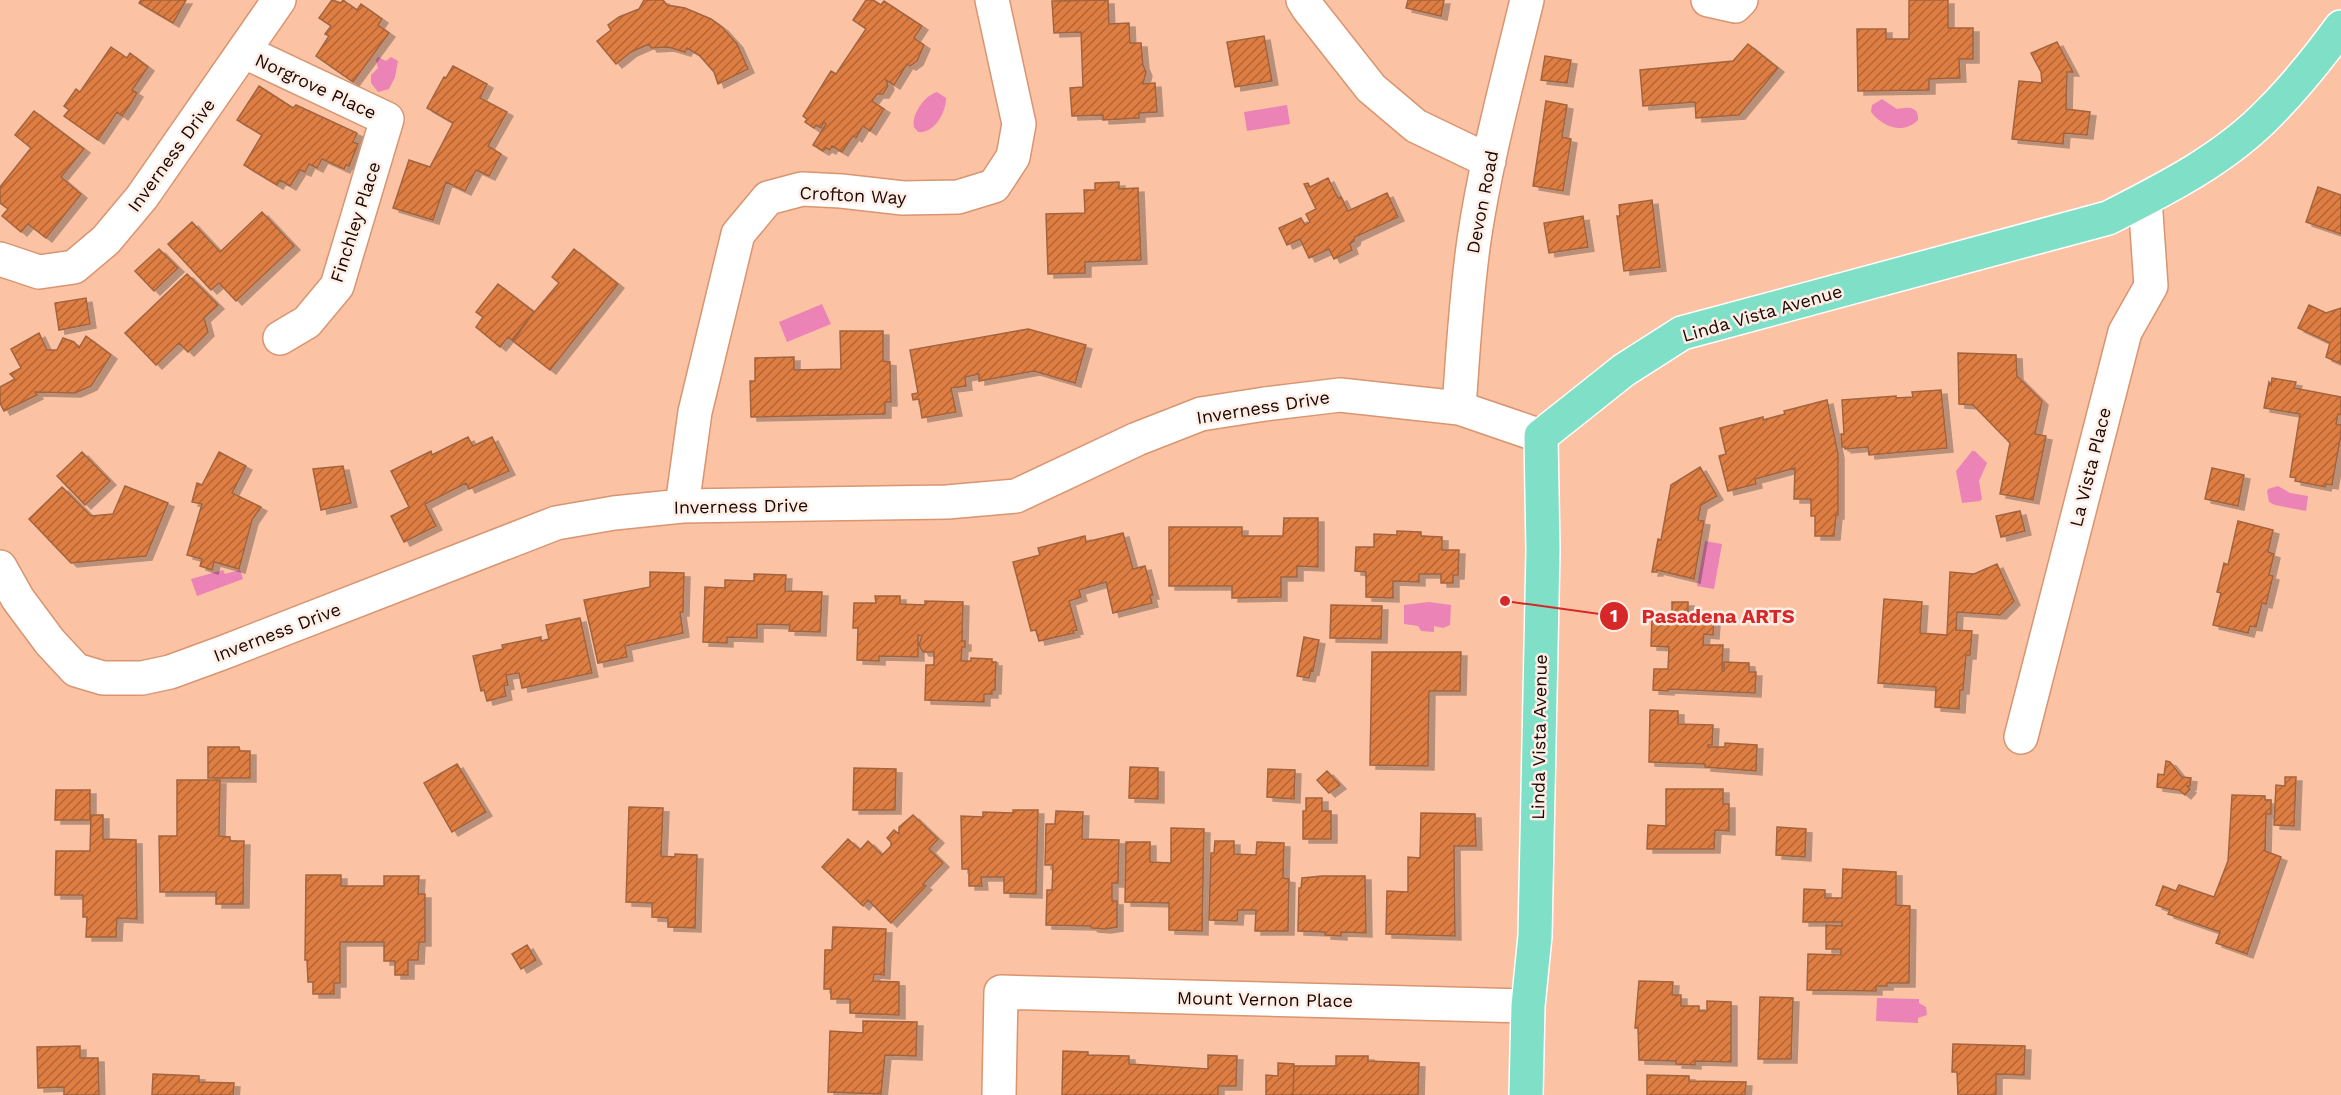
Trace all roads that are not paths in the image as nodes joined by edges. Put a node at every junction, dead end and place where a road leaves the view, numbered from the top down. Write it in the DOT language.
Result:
graph roads {
  1 [pos="279,0"];
  2 [pos="992,0"];
  3 [pos="1304,0"];
  4 [pos="1527,0"];
  5 [pos="1708,0"];
  6 [pos="1741,0"];
  7 [pos="2341,27"];
  8 [pos="245,52"];
  9 [pos="387,119"];
  10 [pos="1489,161"];
  11 [pos="2145,199"];
  12 [pos="0,259"];
  13 [pos="280,338"];
  14 [pos="1459,408"];
  15 [pos="1541,436"];
  16 [pos="682,506"];
  17 [pos="0,567"];
  18 [pos="2021,737"];
  19 [pos="1528,1006"];
  20 [pos="999,1095"];
  21 [pos="1526,1095"];
  1 -- 8 [label="street, Inverness Drive"];
  2 -- 16 [label="street, Crofton Way"];
  3 -- 10 [label="street"];
  4 -- 10 [label="street, Devon Road"];
  5 -- 6 [label="street"];
  7 -- 11 [label="main road, Linda Vista Avenue"];
  8 -- 9 [label="street, Norgrove Place"];
  8 -- 12 [label="street, Inverness Drive"];
  9 -- 13 [label="street, Finchley Place"];
  10 -- 14 [label="street, Devon Road"];
  11 -- 15 [label="main road, Linda Vista Avenue"];
  11 -- 18 [label="street, La Vista Place"];
  14 -- 15 [label="street, Inverness Drive"];
  14 -- 16 [label="street, Inverness Drive"];
  15 -- 19 [label="main road, Linda Vista Avenue"];
  16 -- 17 [label="street, Inverness Drive"];
  19 -- 20 [label="street, Mount Vernon Place"];
  19 -- 21 [label="main road, Linda Vista Avenue"];
}
